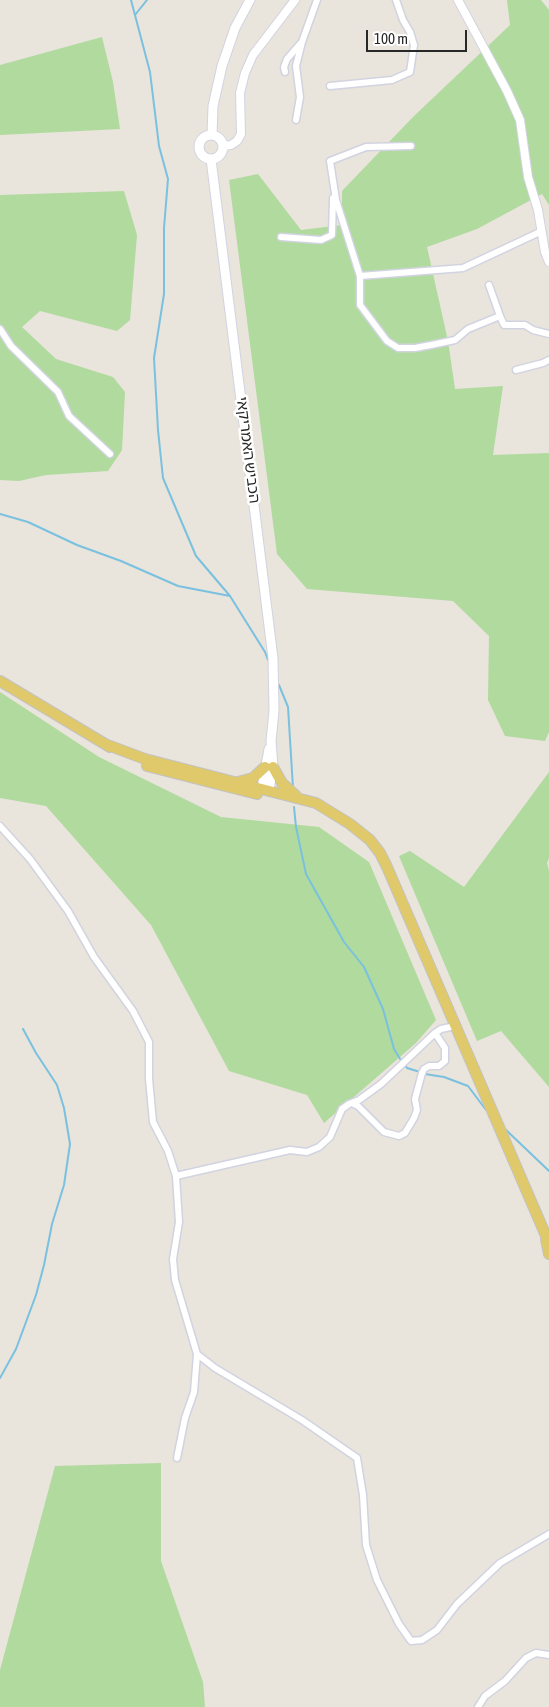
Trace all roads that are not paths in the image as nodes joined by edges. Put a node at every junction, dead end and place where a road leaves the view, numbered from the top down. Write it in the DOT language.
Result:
graph roads {
  1 [pos="250,0"];
  2 [pos="295,0"];
  3 [pos="317,0"];
  4 [pos="396,0"];
  5 [pos="458,0"];
  6 [pos="302,42"];
  7 [pos="285,72"];
  8 [pos="330,86"];
  9 [pos="296,120"];
  10 [pos="212,136"];
  11 [pos="223,146"];
  12 [pos="411,146"];
  13 [pos="211,159"];
  14 [pos="336,196"];
  15 [pos="542,231"];
  16 [pos="281,237"];
  17 [pos="549,262"];
  18 [pos="360,276"];
  19 [pos="489,285"];
  20 [pos="500,316"];
  21 [pos="0,329"];
  22 [pos="549,334"];
  23 [pos="549,360"];
  24 [pos="516,370"];
  25 [pos="110,454"];
  26 [pos="0,681"];
  27 [pos="105,744"];
  28 [pos="269,767"];
  29 [pos="238,782"];
  30 [pos="265,792"];
  31 [pos="301,799"];
  32 [pos="340,817"];
  33 [pos="0,826"];
  34 [pos="455,1026"];
  35 [pos="435,1033"];
  36 [pos="352,1103"];
  37 [pos="176,1176"];
  38 [pos="548,1241"];
  39 [pos="549,1254"];
  40 [pos="197,1354"];
  41 [pos="177,1458"];
  42 [pos="549,1534"];
  43 [pos="549,1655"];
  44 [pos="478,1707"];
  1 -- 10 [label="main road"];
  2 -- 11 [label="street"];
  3 -- 6 [label="street"];
  4 -- 8 [label="street"];
  5 -- 15 [label="street"];
  6 -- 7 [label="street"];
  6 -- 9 [label="street"];
  10 -- 11 [label="main road"];
  10 -- 13 [label="main road"];
  11 -- 13 [label="main road"];
  12 -- 14 [label="street"];
  13 -- 28 [label="main road, הכביש האמריקאי"];
  14 -- 16 [label="street"];
  14 -- 18 [label="street"];
  15 -- 17 [label="street"];
  15 -- 18 [label="street"];
  18 -- 20 [label="street"];
  19 -- 20 [label="street"];
  20 -- 22 [label="street"];
  21 -- 25 [label="street"];
  23 -- 24 [label="street"];
  26 -- 27 [label="main road"];
  27 -- 29 [label="main road"];
  27 -- 30 [label="main road"];
  28 -- 29 [label="main road"];
  28 -- 30 [label="main road, הכביש האמריקאי"];
  28 -- 31 [label="main road"];
  29 -- 30 [label="main road"];
  30 -- 31 [label="main road"];
  30 -- 32 [label="main road"];
  31 -- 32 [label="main road"];
  32 -- 34 [label="main road"];
  33 -- 37 [label="street"];
  34 -- 35 [label="street"];
  34 -- 38 [label="main road"];
  35 -- 36 [label="street"];
  35 -- 36 [label="street"];
  36 -- 37 [label="street"];
  37 -- 40 [label="street"];
  38 -- 39 [label="main road"];
  40 -- 41 [label="street"];
  40 -- 42 [label="street"];
  43 -- 44 [label="street"];
}
